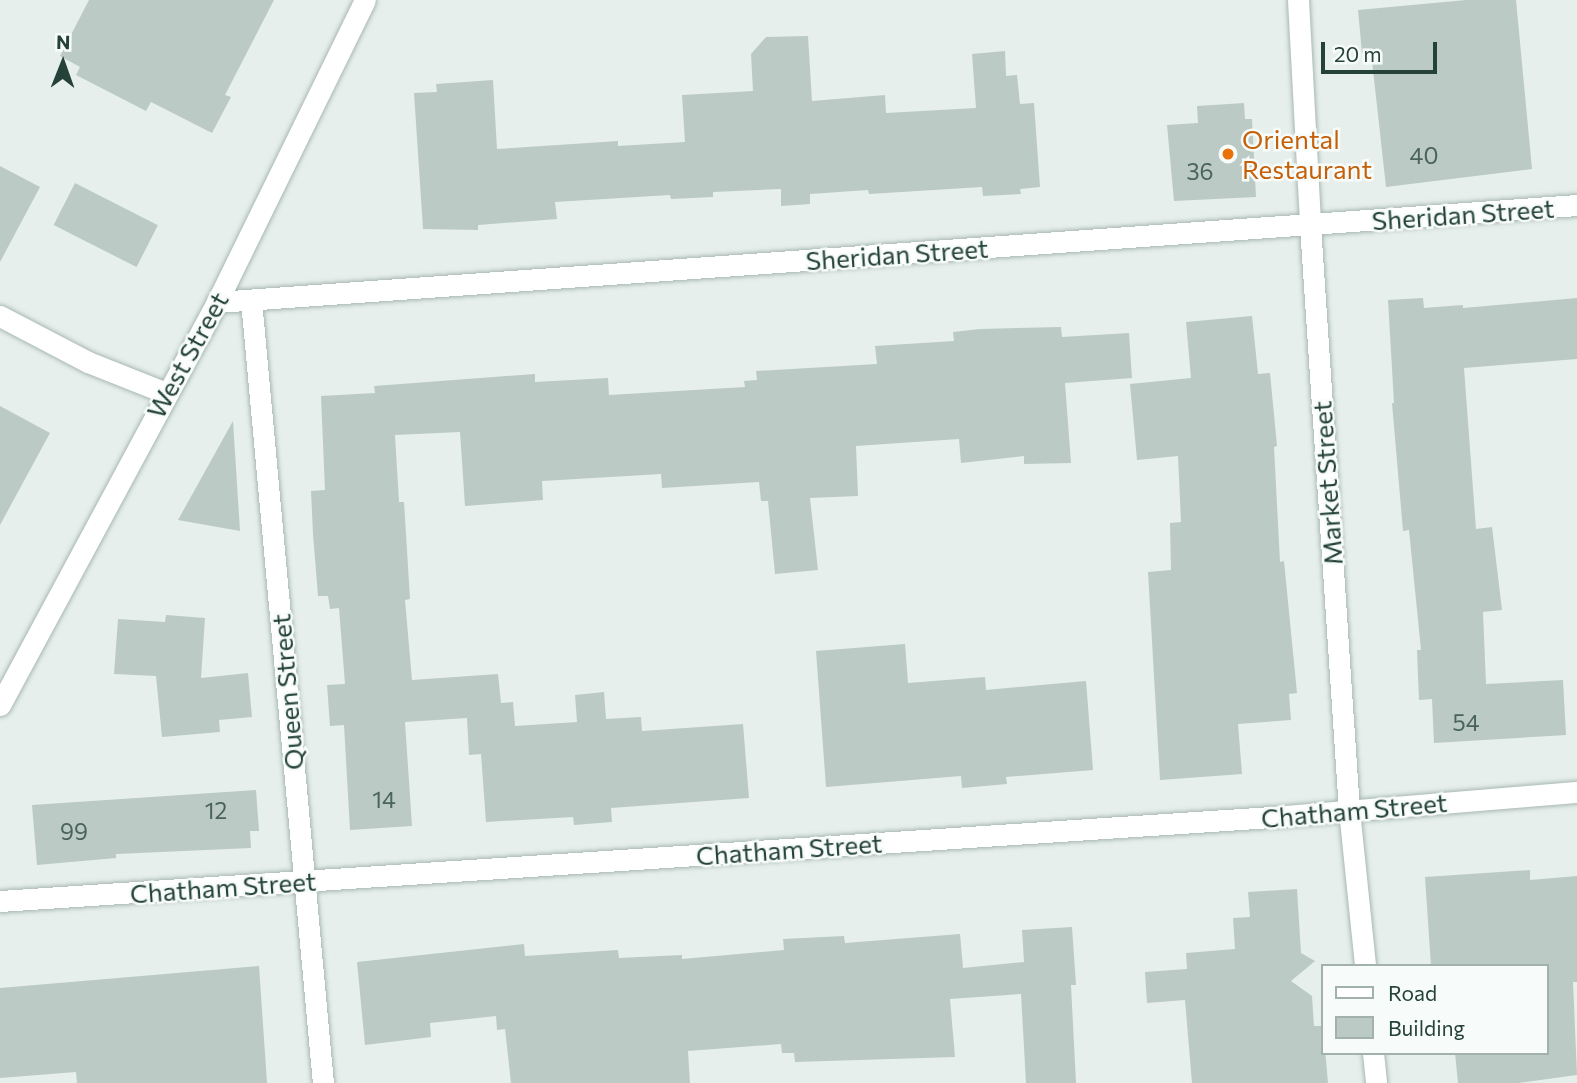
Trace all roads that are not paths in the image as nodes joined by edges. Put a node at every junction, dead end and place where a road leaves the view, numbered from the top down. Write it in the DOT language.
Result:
graph roads {
  1 [pos="365,0"];
  2 [pos="1298,0"];
  3 [pos="1577,205"];
  4 [pos="1310,225"];
  5 [pos="251,300"];
  6 [pos="217,302"];
  7 [pos="0,316"];
  8 [pos="166,393"];
  9 [pos="0,705"];
  10 [pos="1577,792"];
  11 [pos="1349,810"];
  12 [pos="305,882"];
  13 [pos="0,901"];
  14 [pos="1364,964"];
  15 [pos="1373,1055"];
  16 [pos="323,1083"];
  17 [pos="1376,1083"];
  1 -- 6 [label="street, West Street"];
  2 -- 4 [label="street, Market Street"];
  3 -- 4 [label="street, Sheridan Street"];
  4 -- 5 [label="street, Sheridan Street"];
  4 -- 11 [label="street, Market Street"];
  5 -- 6 [label="street, Sheridan Street"];
  5 -- 12 [label="street, Queen Street"];
  6 -- 8 [label="street, West Street"];
  7 -- 8 [label="street"];
  8 -- 9 [label="street, West Street"];
  10 -- 11 [label="street, Chatham Street"];
  11 -- 12 [label="street, Chatham Street"];
  11 -- 14 [label="street, Market Street"];
  12 -- 13 [label="street, Chatham Street"];
  12 -- 16 [label="street, Queen Street"];
  15 -- 17 [label="street"];
}
